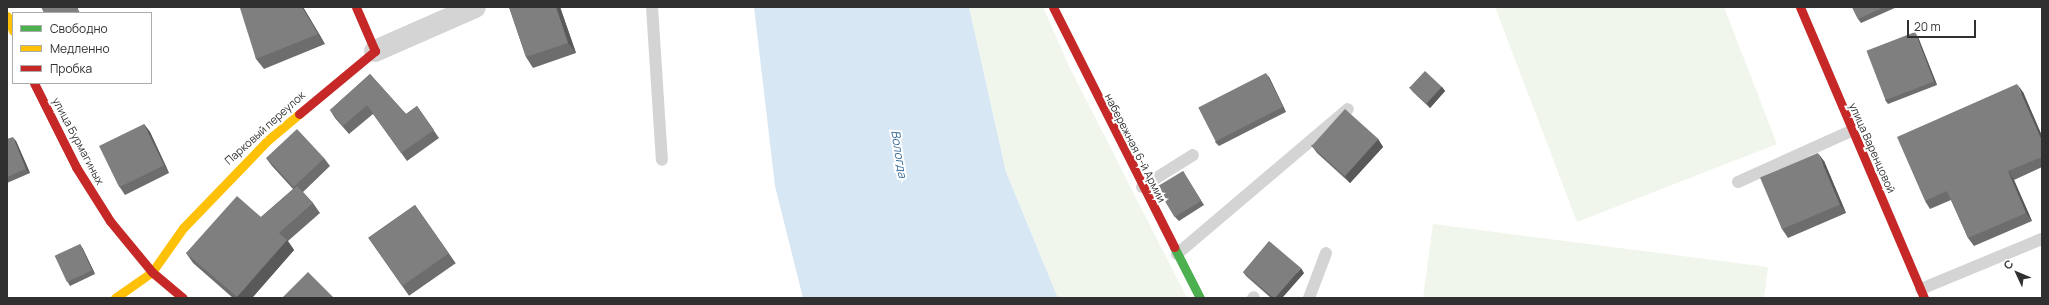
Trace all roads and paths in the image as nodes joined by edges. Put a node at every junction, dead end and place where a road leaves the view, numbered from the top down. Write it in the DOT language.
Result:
graph roads {
  1 [pos="356,7"];
  2 [pos="475,7"];
  3 [pos="652,7"];
  4 [pos="1053,7"];
  5 [pos="1800,7"];
  6 [pos="7,16"];
  7 [pos="12,28"];
  8 [pos="375,51"];
  9 [pos="34,84"];
  10 [pos="1348,109"];
  11 [pos="1851,131"];
  12 [pos="1193,156"];
  13 [pos="662,160"];
  14 [pos="1738,182"];
  15 [pos="1142,187"];
  16 [pos="2042,239"];
  17 [pos="1326,253"];
  18 [pos="1177,254"];
  19 [pos="152,272"];
  20 [pos="1922,294"];
  21 [pos="114,298"];
  22 [pos="183,298"];
  23 [pos="1200,298"];
  24 [pos="1309,298"];
  1 -- 8 [label="street"];
  2 -- 8 [label="street"];
  3 -- 13 [label="lane"];
  4 -- 15 [label="street, набережная 6-й Армии"];
  5 -- 11 [label="street, улица Варенцовой"];
  6 -- 7 [label="street"];
  8 -- 19 [label="street, Парковый переулок"];
  9 -- 19 [label="street, улица Бурмагиных"];
  10 -- 18 [label="lane"];
  11 -- 14 [label="lane"];
  11 -- 20 [label="street, улица Варенцовой"];
  12 -- 15 [label="lane"];
  15 -- 18 [label="street, набережная 6-й Армии"];
  16 -- 20 [label="lane"];
  17 -- 24 [label="lane"];
  18 -- 23 [label="street, набережная 6-й Армии"];
  19 -- 21 [label="street"];
  19 -- 22 [label="street, улица Бурмагиных"];
}
